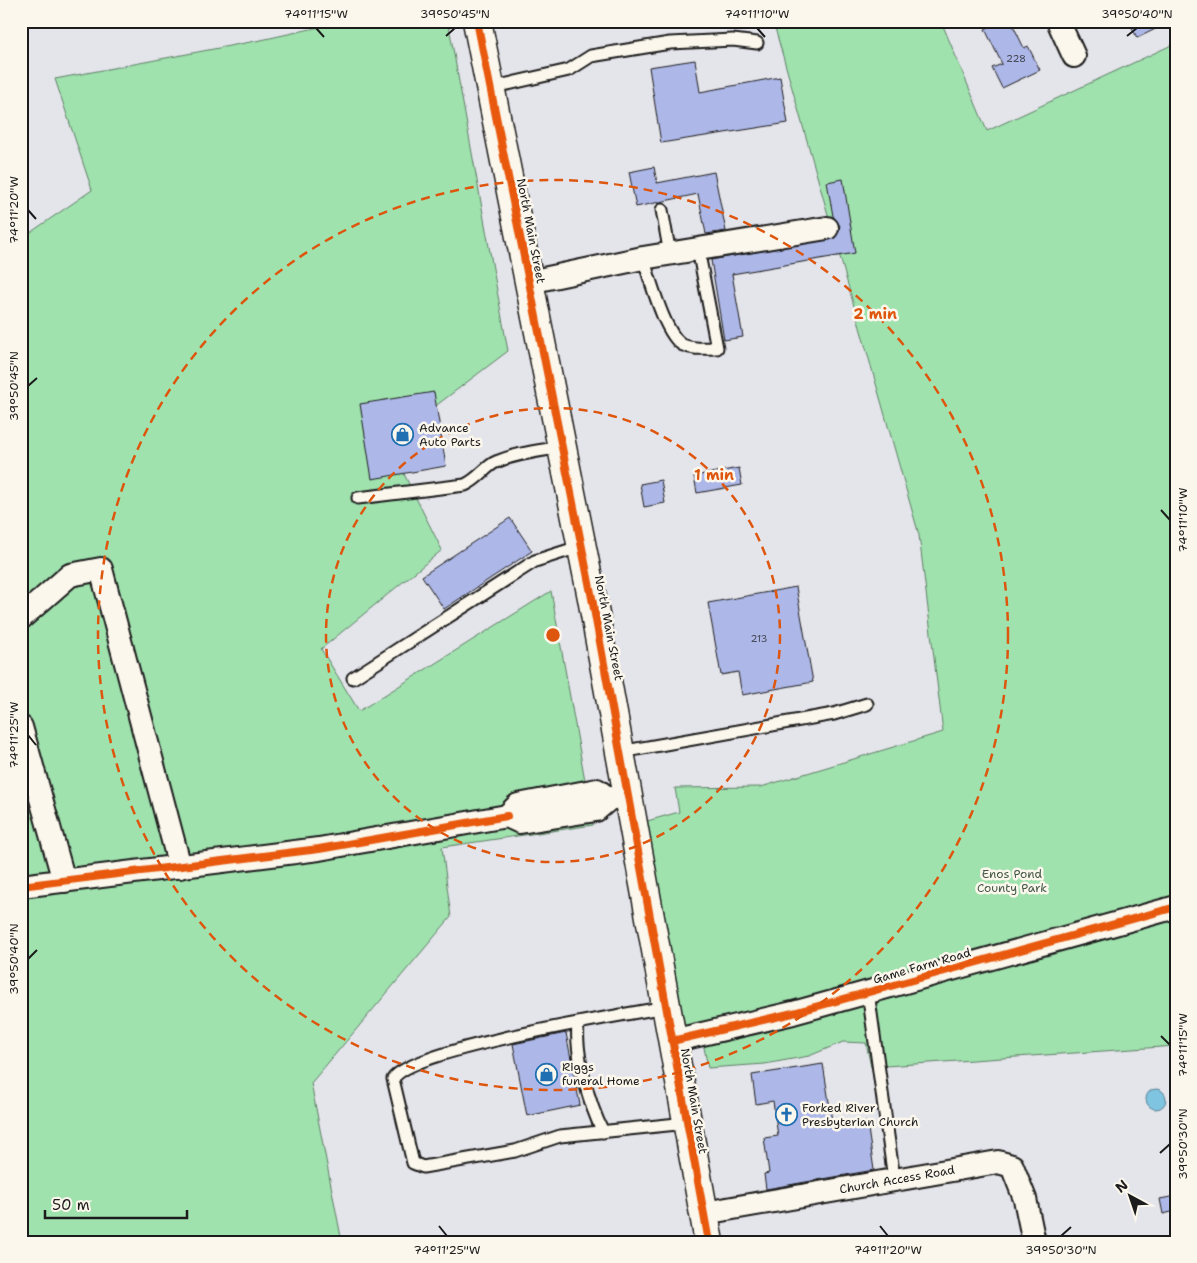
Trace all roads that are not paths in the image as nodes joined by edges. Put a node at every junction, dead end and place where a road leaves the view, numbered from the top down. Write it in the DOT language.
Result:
graph roads {
  1 [pos="477,21"];
  2 [pos="1058,21"];
  3 [pos="757,43"];
  4 [pos="1074,56"];
  5 [pos="490,88"];
  6 [pos="662,210"];
  7 [pos="827,228"];
  8 [pos="698,249"];
  9 [pos="670,254"];
  10 [pos="643,258"];
  11 [pos="529,282"];
  12 [pos="562,447"];
  13 [pos="358,498"];
  14 [pos="582,546"];
  15 [pos="21,618"];
  16 [pos="353,678"];
  17 [pos="867,704"];
  18 [pos="21,727"];
  19 [pos="620,752"];
  20 [pos="618,797"];
  21 [pos="180,867"];
  22 [pos="64,881"];
  23 [pos="21,886"];
  24 [pos="1176,906"];
  25 [pos="868,992"];
  26 [pos="666,1007"];
  27 [pos="578,1024"];
  28 [pos="672,1041"];
  29 [pos="687,1123"];
  30 [pos="604,1132"];
  31 [pos="894,1180"];
  32 [pos="704,1213"];
  33 [pos="710,1242"];
  34 [pos="1034,1242"];
  1 -- 5 [label="highway, North Main Street"];
  2 -- 4 [label="street"];
  3 -- 5 [label="lane"];
  5 -- 11 [label="highway, North Main Street"];
  6 -- 9 [label="lane"];
  7 -- 8 [label="street"];
  8 -- 9 [label="street"];
  8 -- 10 [label="lane"];
  9 -- 10 [label="street"];
  10 -- 11 [label="street"];
  11 -- 12 [label="highway, North Main Street"];
  12 -- 13 [label="lane"];
  12 -- 14 [label="highway, North Main Street"];
  14 -- 16 [label="lane"];
  14 -- 19 [label="highway, North Main Street"];
  15 -- 21 [label="street"];
  17 -- 19 [label="lane"];
  18 -- 22 [label="street"];
  19 -- 20 [label="highway, North Main Street"];
  20 -- 21 [label="street"];
  20 -- 26 [label="highway, North Main Street"];
  21 -- 22 [label="street"];
  22 -- 23 [label="street"];
  24 -- 25 [label="street, Game Farm Road"];
  25 -- 28 [label="street, Game Farm Road"];
  25 -- 31 [label="lane"];
  26 -- 27 [label="lane"];
  26 -- 28 [label="highway, North Main Street"];
  27 -- 30 [label="lane"];
  27 -- 30 [label="lane"];
  28 -- 29 [label="highway, North Main Street"];
  29 -- 30 [label="lane"];
  29 -- 32 [label="highway, North Main Street"];
  31 -- 32 [label="street, Church Access Road"];
  31 -- 34 [label="street, Church Access Road"];
  32 -- 33 [label="highway, North Main Street"];
}
